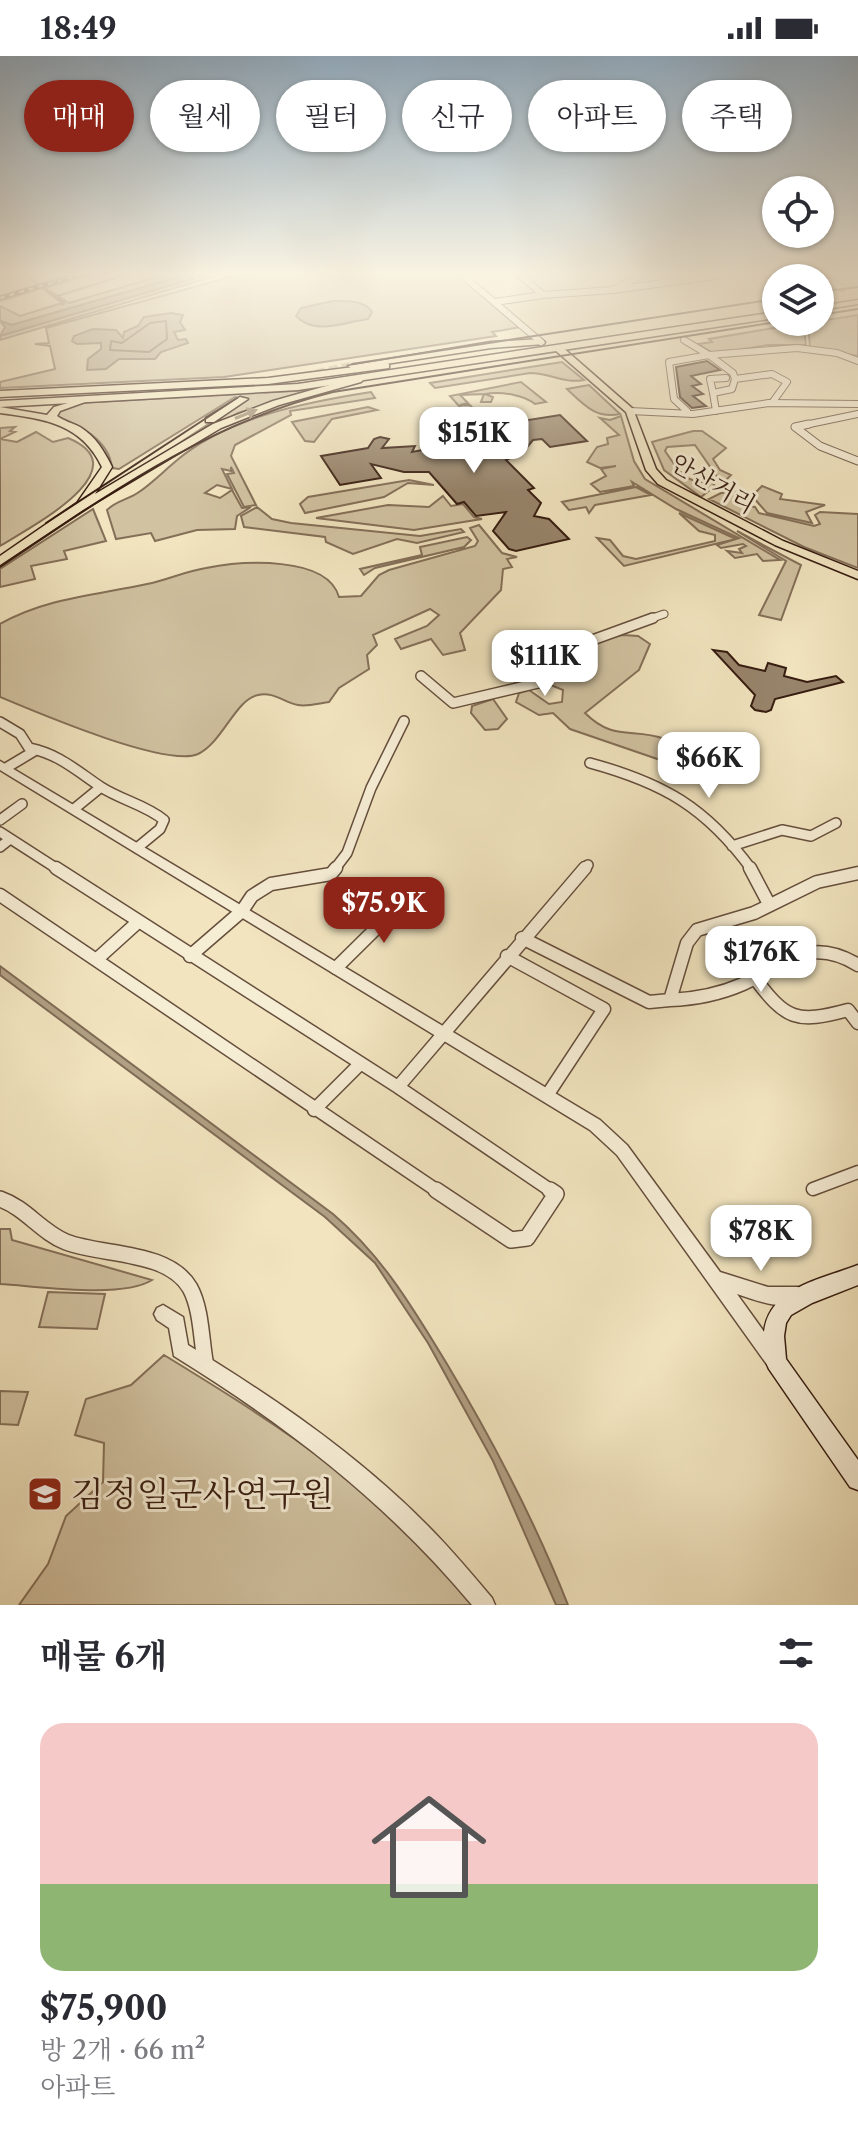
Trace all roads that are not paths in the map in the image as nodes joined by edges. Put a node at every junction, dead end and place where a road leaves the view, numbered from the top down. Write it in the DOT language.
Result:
graph roads {
  1 [pos="483,346"];
  2 [pos="513,346"];
  3 [pos="569,346"];
  4 [pos="694,346"];
  5 [pos="558,348"];
  6 [pos="709,355"];
  7 [pos="858,361"];
  8 [pos="353,366"];
  9 [pos="385,366"];
  10 [pos="726,378"];
  11 [pos="735,379"];
  12 [pos="358,380"];
  13 [pos="713,393"];
  14 [pos="0,394"];
  15 [pos="243,399"];
  16 [pos="82,400"];
  17 [pos="772,403"];
  18 [pos="0,404"];
  19 [pos="858,404"];
  20 [pos="0,410"];
  21 [pos="630,411"];
  22 [pos="687,411"];
  23 [pos="716,411"];
  24 [pos="858,414"];
  25 [pos="56,420"];
  26 [pos="858,461"];
  27 [pos="107,467"];
  28 [pos="135,469"];
  29 [pos="80,507"];
  30 [pos="0,561"];
  31 [pos="858,575"];
  32 [pos="664,614"];
  33 [pos="421,676"];
  34 [pos="404,721"];
  35 [pos="0,722"];
  36 [pos="36,750"];
  37 [pos="590,763"];
  38 [pos="3,767"];
  39 [pos="101,787"];
  40 [pos="22,804"];
  41 [pos="74,809"];
  42 [pos="0,820"];
  43 [pos="836,823"];
  44 [pos="3,839"];
  45 [pos="732,846"];
  46 [pos="137,848"];
  47 [pos="588,865"];
  48 [pos="858,873"];
  49 [pos="0,895"];
  50 [pos="408,897"];
  51 [pos="769,904"];
  52 [pos="242,911"];
  53 [pos="138,922"];
  54 [pos="522,938"];
  55 [pos="190,956"];
  56 [pos="507,956"];
  57 [pos="96,960"];
  58 [pos="858,965"];
  59 [pos="336,968"];
  60 [pos="754,977"];
  61 [pos="670,1000"];
  62 [pos="858,1023"];
  63 [pos="443,1033"];
  64 [pos="360,1064"];
  65 [pos="398,1087"];
  66 [pos="548,1094"];
  67 [pos="314,1110"];
  68 [pos="858,1172"];
  69 [pos="813,1189"];
  70 [pos="0,1199"];
  71 [pos="858,1275"];
  72 [pos="714,1278"];
  73 [pos="806,1295"];
  74 [pos="163,1314"];
  75 [pos="776,1362"];
  76 [pos="206,1366"];
  77 [pos="858,1479"];
  78 [pos="485,1605"];
  1 -- 8 [label="main road"];
  2 -- 9 [label="main road"];
  3 -- 5 [label="main road"];
  4 -- 6 [label="street"];
  5 -- 12 [label="main road"];
  5 -- 21 [label="main road, 안산거리"];
  6 -- 7 [label="street"];
  6 -- 11 [label="street"];
  6 -- 22 [label="street"];
  9 -- 14 [label="highway"];
  10 -- 13 [label="street"];
  11 -- 13 [label="street"];
  11 -- 17 [label="street"];
  12 -- 16 [label="main road"];
  29 -- 12 [label="main road, one-way"];
  13 -- 23 [label="street"];
  15 -- 28 [label="main road"];
  16 -- 18 [label="main road"];
  16 -- 25 [label="main road"];
  17 -- 19 [label="street"];
  17 -- 23 [label="street"];
  20 -- 25 [label="main road"];
  21 -- 22 [label="street"];
  21 -- 31 [label="main road, 안산거리"];
  22 -- 23 [label="street"];
  24 -- 26 [label="street"];
  25 -- 27 [label="main road"];
  27 -- 28 [label="main road"];
  27 -- 29 [label="main road"];
  28 -- 29 [label="main road"];
  29 -- 30 [label="main road"];
  32 -- 33 [label="street"];
  34 -- 52 [label="street"];
  35 -- 36 [label="street"];
  36 -- 38 [label="street"];
  36 -- 39 [label="street"];
  37 -- 45 [label="street"];
  38 -- 41 [label="street"];
  39 -- 41 [label="street"];
  39 -- 46 [label="street"];
  40 -- 42 [label="street"];
  41 -- 46 [label="street"];
  43 -- 45 [label="street"];
  44 -- 53 [label="street"];
  45 -- 51 [label="street"];
  46 -- 52 [label="street"];
  47 -- 54 [label="street"];
  48 -- 51 [label="street"];
  49 -- 57 [label="street"];
  50 -- 59 [label="street"];
  51 -- 61 [label="street"];
  52 -- 55 [label="street"];
  52 -- 59 [label="street"];
  53 -- 55 [label="street"];
  53 -- 57 [label="street"];
  54 -- 56 [label="street"];
  54 -- 61 [label="street"];
  55 -- 64 [label="street"];
  56 -- 63 [label="street"];
  56 -- 66 [label="street"];
  57 -- 67 [label="street"];
  58 -- 60 [label="street"];
  59 -- 63 [label="street"];
  60 -- 61 [label="street"];
  60 -- 62 [label="street"];
  63 -- 65 [label="street"];
  63 -- 66 [label="street"];
  64 -- 65 [label="street"];
  64 -- 67 [label="street"];
  65 -- 67 [label="street"];
  66 -- 72 [label="street"];
  68 -- 69 [label="street"];
  70 -- 76 [label="street"];
  71 -- 73 [label="main road"];
  72 -- 73 [label="street"];
  72 -- 75 [label="street"];
  73 -- 75 [label="main road"];
  74 -- 76 [label="street"];
  75 -- 77 [label="main road"];
  76 -- 78 [label="street"];
}
